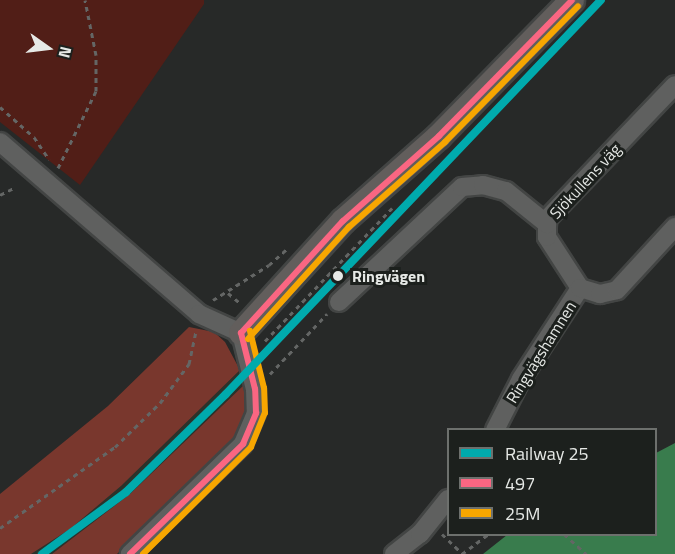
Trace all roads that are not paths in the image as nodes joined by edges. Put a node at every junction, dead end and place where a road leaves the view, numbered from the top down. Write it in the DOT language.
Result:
graph roads {
  1 [pos="572,0"];
  2 [pos="675,85"];
  3 [pos="0,142"];
  4 [pos="547,224"];
  5 [pos="675,227"];
  6 [pos="580,288"];
  7 [pos="339,302"];
  8 [pos="241,333"];
  9 [pos="496,428"];
  10 [pos="447,500"];
  11 [pos="130,554"];
  12 [pos="394,554"];
  1 -- 8 [label="main road"];
  2 -- 4 [label="street, Sjökullens väg"];
  3 -- 8 [label="street"];
  4 -- 6 [label="street, Sjökullens väg"];
  4 -- 7 [label="street"];
  5 -- 6 [label="street, Ringvägshamnen"];
  6 -- 9 [label="street, Ringvägshamnen"];
  8 -- 11 [label="street"];
  10 -- 12 [label="street"];
}
